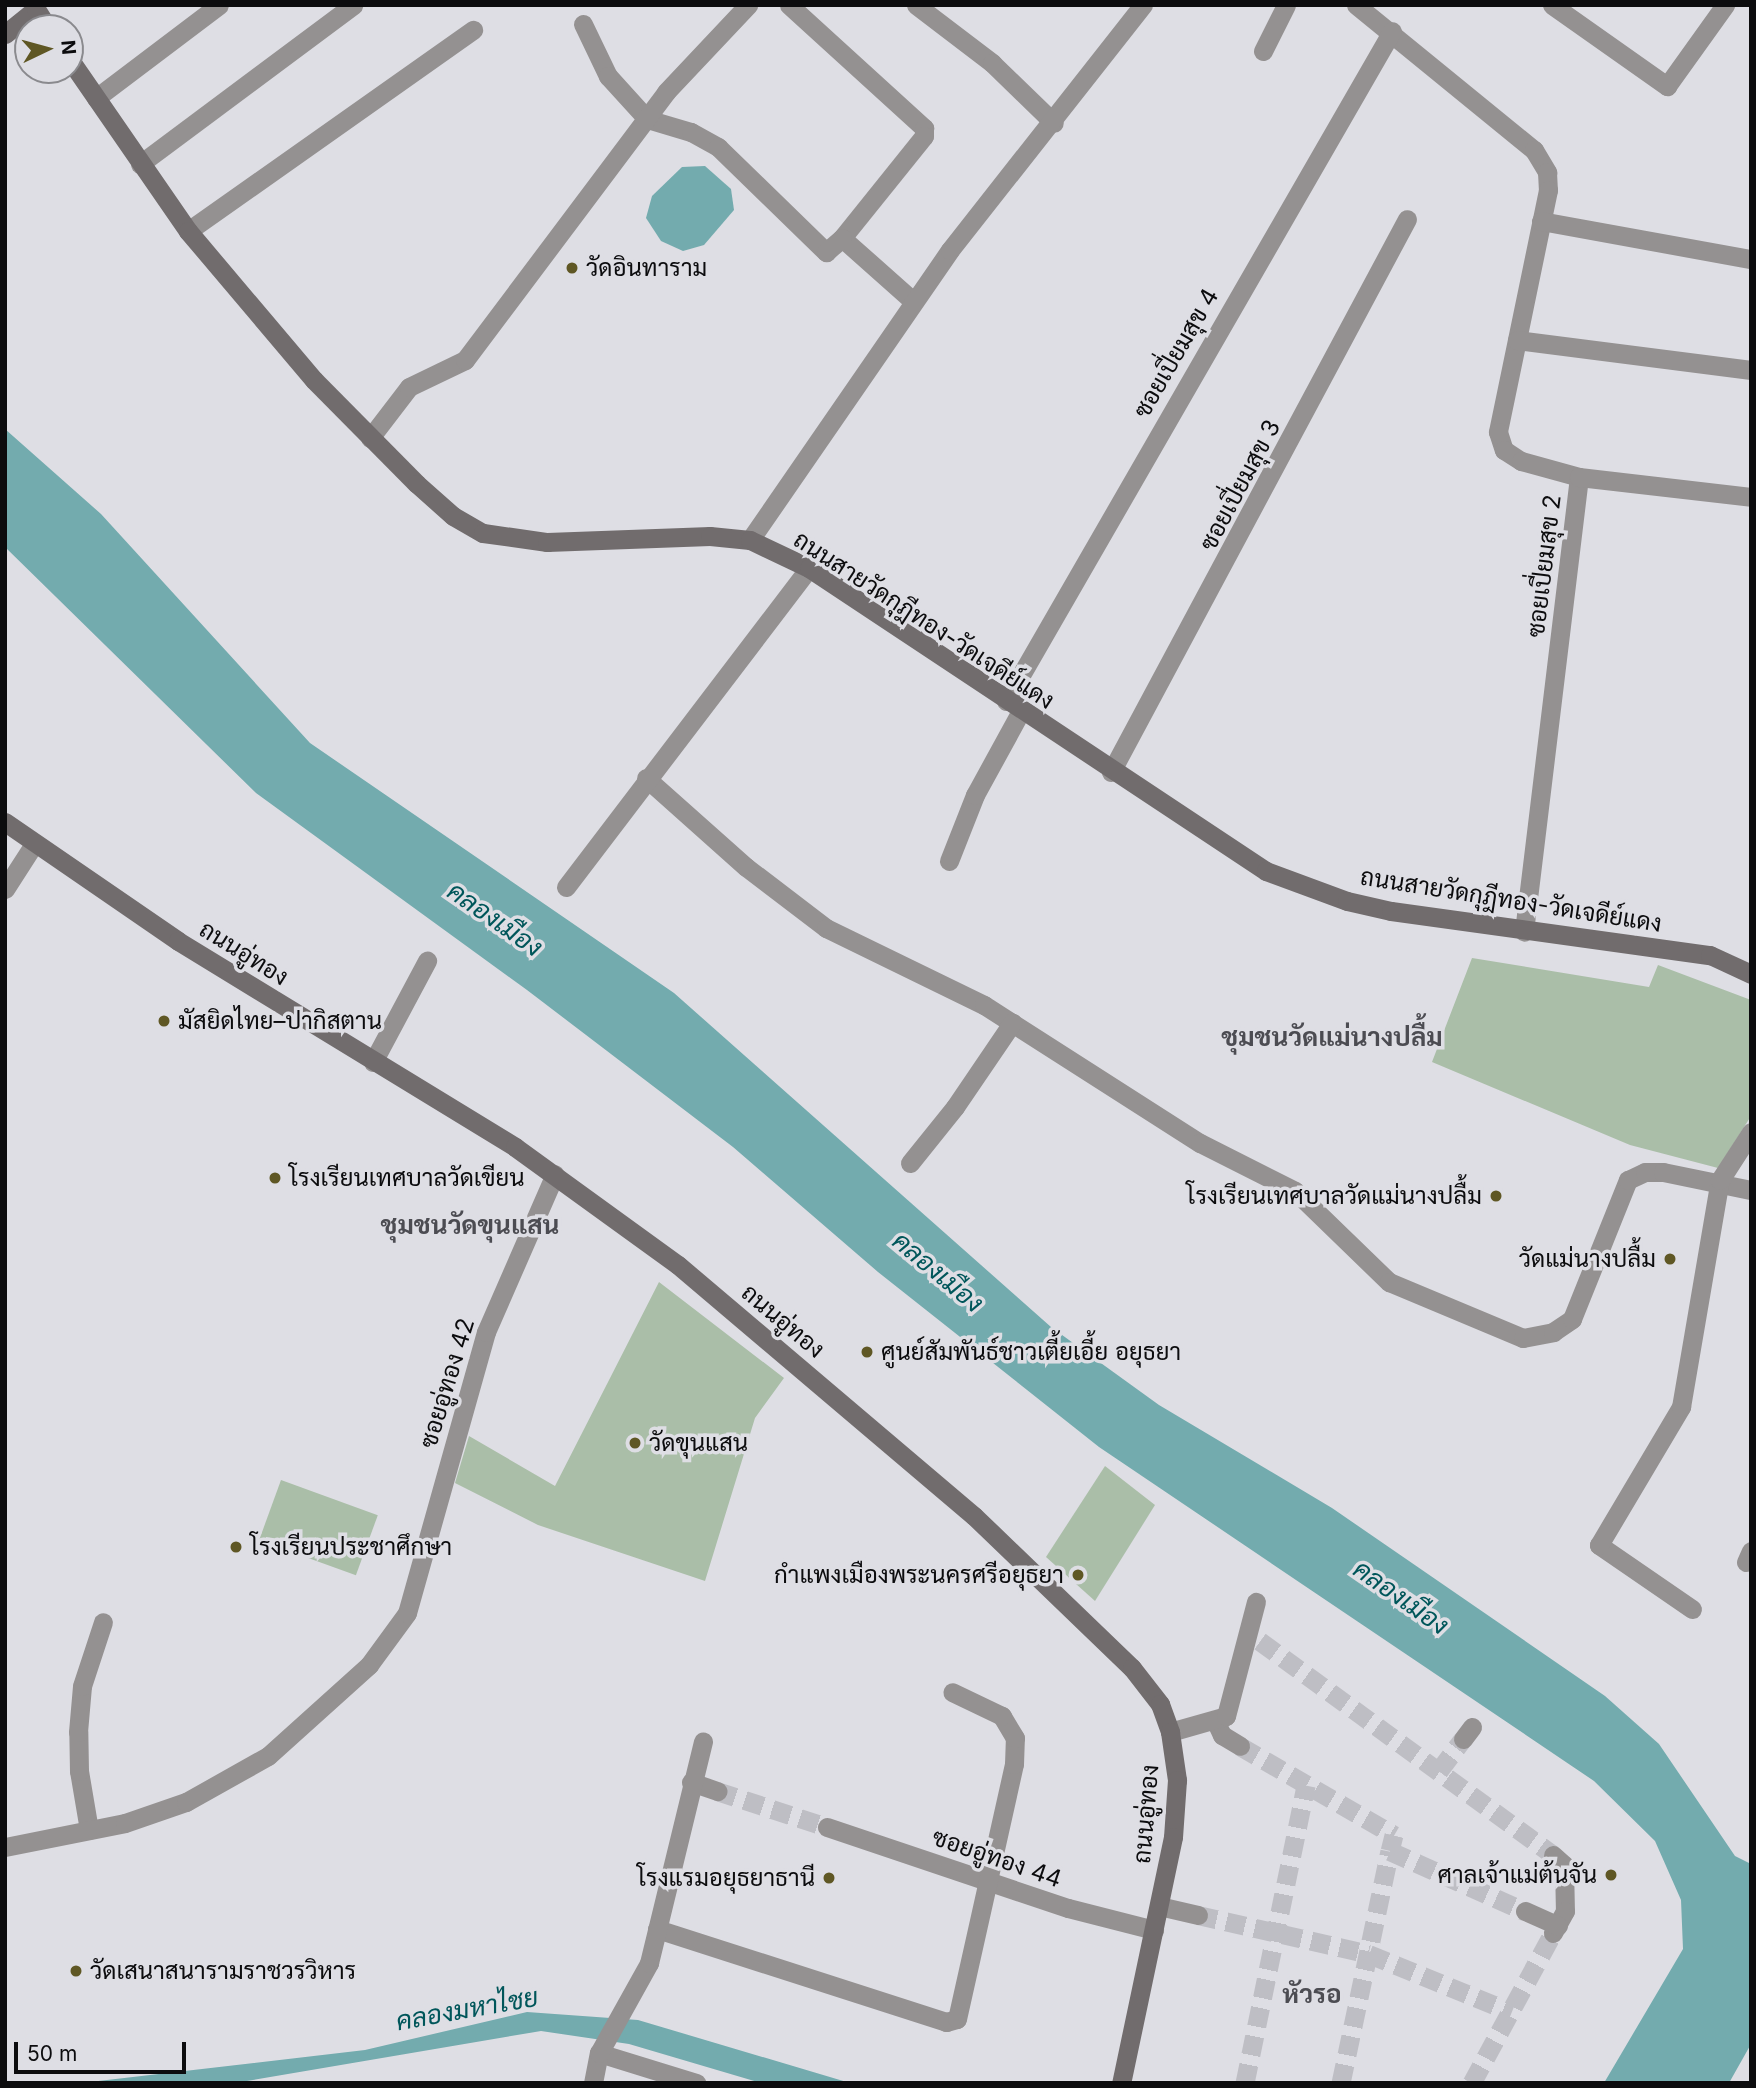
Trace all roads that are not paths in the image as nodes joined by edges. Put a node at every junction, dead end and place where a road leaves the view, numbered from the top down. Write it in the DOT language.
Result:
graph roads {
  1 [pos="219,5"];
  2 [pos="353,5"];
  3 [pos="748,5"];
  4 [pos="789,5"];
  5 [pos="916,5"];
  6 [pos="1143,5"];
  7 [pos="1286,5"];
  8 [pos="1356,5"];
  9 [pos="1552,5"];
  10 [pos="1725,5"];
  11 [pos="36,6"];
  12 [pos="583,24"];
  13 [pos="473,30"];
  14 [pos="1392,31"];
  15 [pos="5,34"];
  16 [pos="1263,51"];
  17 [pos="84,80"];
  18 [pos="96,98"];
  19 [pos="647,119"];
  20 [pos="1054,123"];
  21 [pos="140,163"];
  22 [pos="1407,219"];
  23 [pos="1541,222"];
  24 [pos="188,231"];
  25 [pos="842,238"];
  26 [pos="1751,259"];
  27 [pos="914,301"];
  28 [pos="1517,340"];
  29 [pos="1751,370"];
  30 [pos="370,439"];
  31 [pos="1579,477"];
  32 [pos="1751,497"];
  33 [pos="750,540"];
  34 [pos="809,568"];
  35 [pos="1013,706"];
  36 [pos="1111,772"];
  37 [pos="646,778"];
  38 [pos="5,822"];
  39 [pos="34,844"];
  40 [pos="949,861"];
  41 [pos="566,887"];
  42 [pos="5,889"];
  43 [pos="1524,932"];
  44 [pos="427,961"];
  45 [pos="1751,974"];
  46 [pos="1012,1023"];
  47 [pos="373,1062"];
  48 [pos="1751,1132"];
  49 [pos="911,1163"];
  50 [pos="555,1174"];
  51 [pos="1720,1180"];
  52 [pos="1751,1190"];
  53 [pos="1256,1602"];
  54 [pos="1692,1609"];
  55 [pos="103,1622"];
  56 [pos="952,1692"];
  57 [pos="1215,1720"];
  58 [pos="1170,1732"];
  59 [pos="703,1742"];
  60 [pos="1240,1746"];
  61 [pos="691,1782"];
  62 [pos="717,1791"];
  63 [pos="827,1827"];
  64 [pos="89,1830"];
  65 [pos="5,1847"];
  66 [pos="1553,1855"];
  67 [pos="989,1882"];
  68 [pos="1159,1906"];
  69 [pos="1525,1911"];
  70 [pos="1198,1915"];
  71 [pos="657,1928"];
  72 [pos="1154,1930"];
  73 [pos="602,2048"];
  74 [pos="593,2083"];
  75 [pos="696,2083"];
  76 [pos="1121,2083"];
  1 -- 18 [label="street"];
  2 -- 21 [label="street"];
  3 -- 19 [label="street"];
  4 -- 25 [label="street"];
  5 -- 20 [label="street"];
  6 -- 20 [label="street"];
  7 -- 16 [label="street"];
  8 -- 14 [label="street, ซอยเปี่ยมสุข 2"];
  9 -- 10 [label="street"];
  11 -- 15 [label="main road"];
  12 -- 19 [label="street"];
  13 -- 24 [label="street"];
  14 -- 23 [label="street, ซอยเปี่ยมสุข 2"];
  14 -- 35 [label="street, ซอยเปี่ยมสุข 4"];
  17 -- 18 [label="main road, ถนนสายวัดกุฎีทอง-วัดเจดีย์แดง"];
  18 -- 21 [label="main road, ถนนสายวัดกุฎีทอง-วัดเจดีย์แดง"];
  19 -- 25 [label="street"];
  19 -- 30 [label="street"];
  20 -- 27 [label="street"];
  21 -- 24 [label="main road, ถนนสายวัดกุฎีทอง-วัดเจดีย์แดง"];
  22 -- 36 [label="street, ซอยเปี่ยมสุข 3"];
  23 -- 26 [label="street"];
  23 -- 28 [label="street, ซอยเปี่ยมสุข 2"];
  24 -- 30 [label="main road, ถนนสายวัดกุฎีทอง-วัดเจดีย์แดง"];
  25 -- 27 [label="street"];
  27 -- 33 [label="street"];
  28 -- 29 [label="street"];
  28 -- 31 [label="street, ซอยเปี่ยมสุข 2"];
  30 -- 33 [label="main road, ถนนสายวัดกุฎีทอง-วัดเจดีย์แดง"];
  31 -- 32 [label="street"];
  31 -- 43 [label="street, ซอยเปี่ยมสุข 2"];
  33 -- 34 [label="main road, ถนนสายวัดกุฎีทอง-วัดเจดีย์แดง"];
  34 -- 35 [label="main road, ถนนสายวัดกุฎีทอง-วัดเจดีย์แดง"];
  34 -- 37 [label="street"];
  35 -- 36 [label="main road, ถนนสายวัดกุฎีทอง-วัดเจดีย์แดง"];
  35 -- 40 [label="street, ซอยเปี่ยมสุข 4"];
  36 -- 43 [label="main road, ถนนสายวัดกุฎีทอง-วัดเจดีย์แดง"];
  37 -- 41 [label="street"];
  37 -- 46 [label="street"];
  38 -- 39 [label="main road, ถนนอู่ทอง"];
  39 -- 42 [label="street"];
  39 -- 47 [label="main road, ถนนอู่ทอง"];
  43 -- 45 [label="main road, ถนนสายวัดกุฎีทอง-วัดเจดีย์แดง"];
  44 -- 47 [label="street"];
  46 -- 49 [label="street"];
  46 -- 51 [label="street"];
  47 -- 50 [label="main road, ถนนอู่ทอง"];
  48 -- 51 [label="street"];
  50 -- 58 [label="main road, ถนนอู่ทอง"];
  50 -- 64 [label="street, ซอยอู่ทอง 42"];
  51 -- 52 [label="street"];
  51 -- 54 [label="street"];
  53 -- 57 [label="street"];
  55 -- 64 [label="street"];
  56 -- 67 [label="street"];
  57 -- 58 [label="street"];
  57 -- 60 [label="street"];
  58 -- 68 [label="main road, ถนนอู่ทอง"];
  59 -- 61 [label="street"];
  61 -- 62 [label="street"];
  61 -- 71 [label="street"];
  63 -- 67 [label="street, ซอยอู่ทอง 44"];
  64 -- 65 [label="street"];
  66 -- 69 [label="street"];
  67 -- 71 [label="street"];
  67 -- 72 [label="street, ซอยอู่ทอง 44"];
  68 -- 70 [label="street"];
  68 -- 72 [label="main road, ถนนอู่ทอง"];
  71 -- 73 [label="street"];
  72 -- 76 [label="main road, ถนนอู่ทอง"];
  73 -- 74 [label="street"];
  73 -- 75 [label="street"];
}
